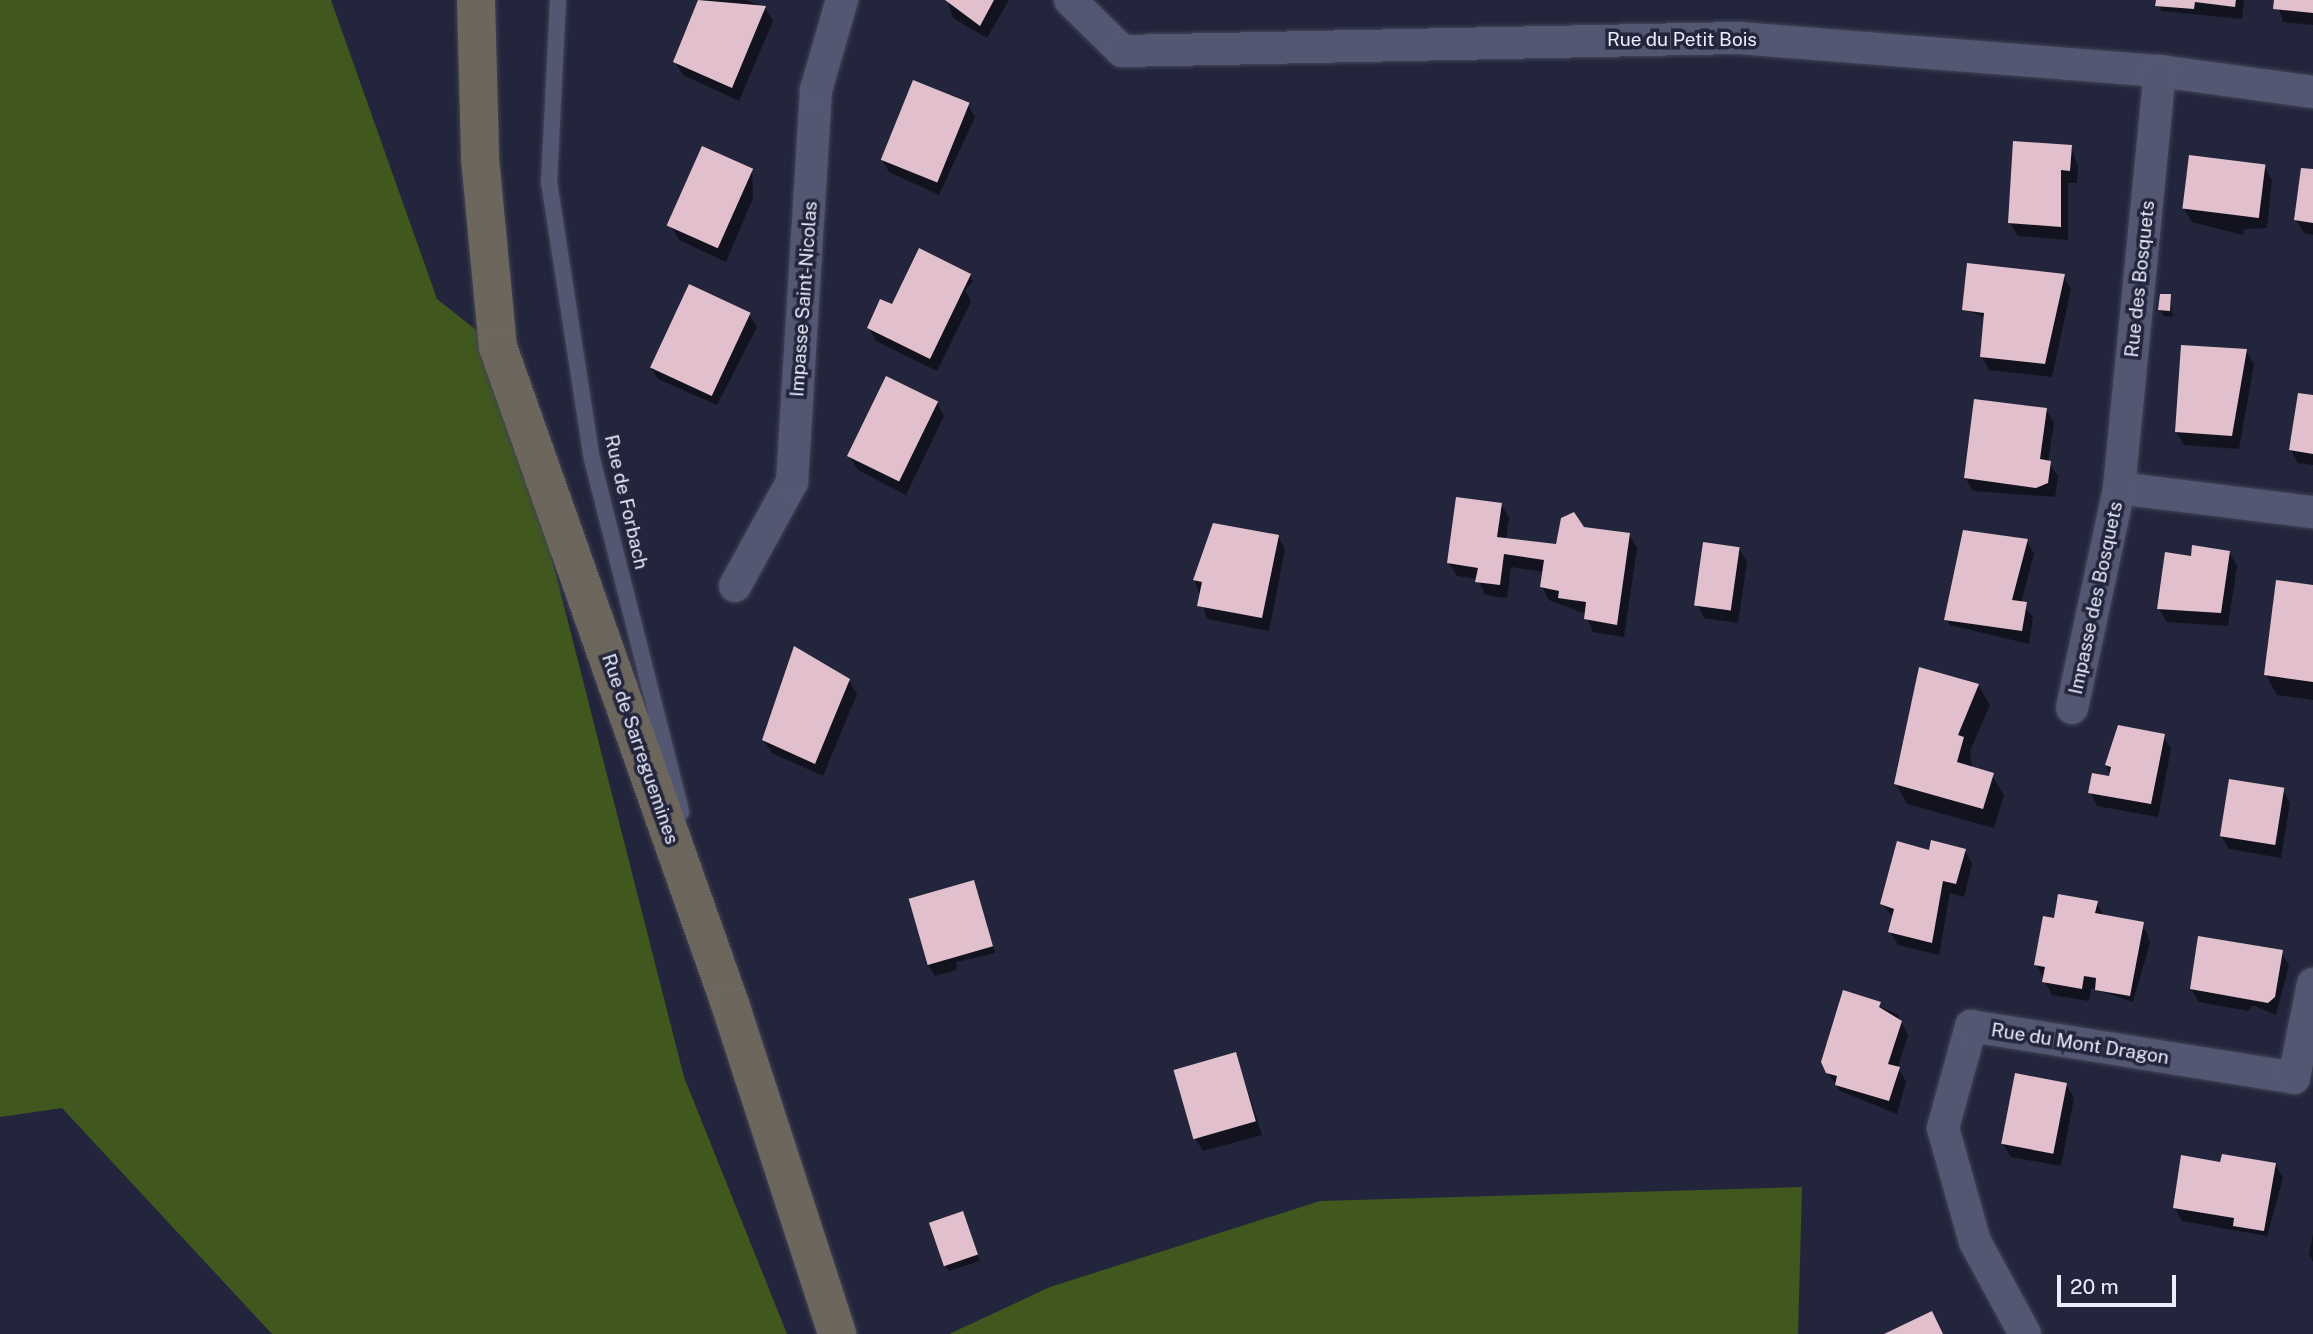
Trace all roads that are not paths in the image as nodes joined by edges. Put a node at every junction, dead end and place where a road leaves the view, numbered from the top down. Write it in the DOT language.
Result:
graph roads {
  1 [pos="451,0"];
  2 [pos="476,0"];
  3 [pos="558,0"];
  4 [pos="842,0"];
  5 [pos="1070,0"];
  6 [pos="2160,71"];
  7 [pos="2313,92"];
  8 [pos="480,158"];
  9 [pos="2119,488"];
  10 [pos="2313,512"];
  11 [pos="734,586"];
  12 [pos="2072,708"];
  13 [pos="2313,984"];
  14 [pos="730,1004"];
  15 [pos="837,1334"];
  16 [pos="2025,1334"];
  1 -- 8 [label="main road, Rue de Sarreguemines"];
  2 -- 8 [label="main road, Rue de Sarreguemines"];
  3 -- 14 [label="lane, Rue de Forbach"];
  4 -- 11 [label="street, Impasse Saint-Nicolas"];
  5 -- 6 [label="street, Rue du Petit Bois"];
  6 -- 7 [label="street, Rue du Petit Bois"];
  6 -- 9 [label="street, Rue des Bosquets"];
  8 -- 14 [label="main road, Rue de Sarreguemines"];
  9 -- 10 [label="street"];
  9 -- 12 [label="street, Impasse des Bosquets"];
  13 -- 16 [label="street, Rue du Mont Dragon"];
  14 -- 15 [label="main road, Rue de Sarreguemines"];
}
